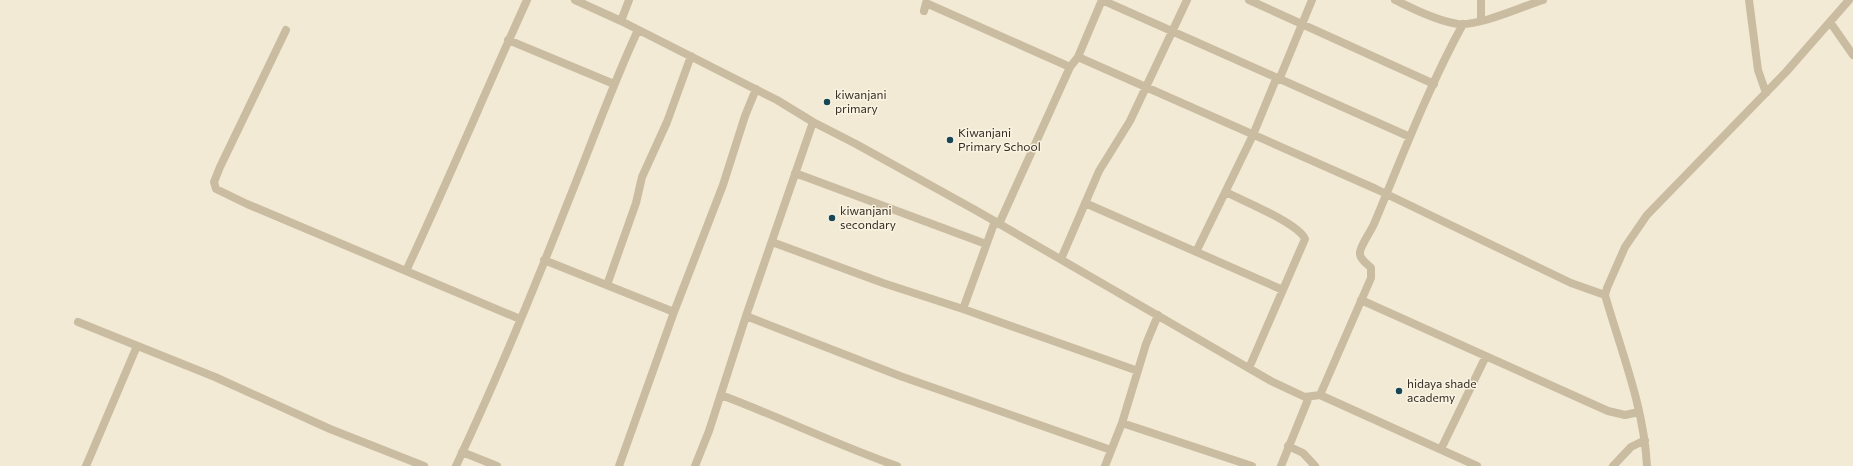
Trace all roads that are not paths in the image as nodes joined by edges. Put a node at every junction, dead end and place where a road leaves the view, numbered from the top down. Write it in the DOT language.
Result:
graph roads {
  1 [pos="527,0"];
  2 [pos="575,0"];
  3 [pos="629,0"];
  4 [pos="1102,0"];
  5 [pos="1187,0"];
  6 [pos="1249,0"];
  7 [pos="1312,0"];
  8 [pos="1395,0"];
  9 [pos="1481,0"];
  10 [pos="1543,0"];
  11 [pos="1748,0"];
  12 [pos="1849,0"];
  13 [pos="1853,3"];
  14 [pos="924,11"];
  15 [pos="1481,20"];
  16 [pos="621,21"];
  17 [pos="1830,22"];
  18 [pos="1302,24"];
  19 [pos="1463,24"];
  20 [pos="286,30"];
  21 [pos="638,30"];
  22 [pos="1171,31"];
  23 [pos="508,40"];
  24 [pos="1853,55"];
  25 [pos="691,56"];
  26 [pos="1078,57"];
  27 [pos="1070,67"];
  28 [pos="1277,79"];
  29 [pos="614,84"];
  30 [pos="1434,84"];
  31 [pos="1146,86"];
  32 [pos="756,89"];
  33 [pos="1766,93"];
  34 [pos="814,122"];
  35 [pos="1253,135"];
  36 [pos="1410,137"];
  37 [pos="795,173"];
  38 [pos="1226,192"];
  39 [pos="1386,194"];
  40 [pos="1085,203"];
  41 [pos="997,223"];
  42 [pos="772,242"];
  43 [pos="986,244"];
  44 [pos="1196,252"];
  45 [pos="1062,259"];
  46 [pos="544,260"];
  47 [pos="406,270"];
  48 [pos="607,285"];
  49 [pos="1283,290"];
  50 [pos="1605,295"];
  51 [pos="1361,300"];
  52 [pos="963,309"];
  53 [pos="674,312"];
  54 [pos="1158,315"];
  55 [pos="746,316"];
  56 [pos="520,319"];
  57 [pos="78,322"];
  58 [pos="138,346"];
  59 [pos="1486,356"];
  60 [pos="1249,368"];
  61 [pos="1138,371"];
  62 [pos="721,395"];
  63 [pos="1320,395"];
  64 [pos="1309,397"];
  65 [pos="1639,412"];
  66 [pos="1122,423"];
  67 [pos="1645,440"];
  68 [pos="1288,446"];
  69 [pos="1441,449"];
  70 [pos="1111,450"];
  71 [pos="462,452"];
  72 [pos="86,466"];
  73 [pos="424,466"];
  74 [pos="456,466"];
  75 [pos="497,466"];
  76 [pos="619,466"];
  77 [pos="695,466"];
  78 [pos="896,466"];
  79 [pos="1105,466"];
  80 [pos="1252,466"];
  81 [pos="1281,466"];
  82 [pos="1315,466"];
  83 [pos="1477,466"];
  84 [pos="1613,466"];
  85 [pos="1647,466"];
  1 -- 23 [label="street"];
  2 -- 16 [label="street"];
  3 -- 16 [label="street"];
  4 -- 22 [label="street"];
  4 -- 26 [label="street"];
  5 -- 22 [label="street"];
  6 -- 18 [label="street"];
  7 -- 18 [label="street"];
  8 -- 19 [label="street"];
  9 -- 15 [label="street"];
  10 -- 15 [label="street"];
  11 -- 33 [label="street"];
  12 -- 13 [label="street"];
  12 -- 17 [label="street"];
  14 -- 27 [label="street"];
  15 -- 19 [label="street"];
  16 -- 21 [label="street"];
  17 -- 24 [label="street"];
  17 -- 33 [label="street"];
  18 -- 28 [label="street"];
  18 -- 30 [label="street"];
  19 -- 30 [label="street"];
  20 -- 47 [label="street"];
  21 -- 25 [label="street"];
  21 -- 29 [label="street"];
  22 -- 28 [label="street"];
  22 -- 31 [label="street"];
  23 -- 29 [label="street"];
  23 -- 47 [label="street"];
  25 -- 32 [label="street"];
  25 -- 48 [label="street"];
  26 -- 27 [label="street"];
  26 -- 31 [label="street"];
  27 -- 41 [label="street"];
  28 -- 35 [label="street"];
  28 -- 36 [label="street"];
  29 -- 46 [label="street"];
  30 -- 36 [label="street"];
  31 -- 35 [label="street"];
  31 -- 40 [label="street"];
  32 -- 34 [label="street"];
  32 -- 53 [label="street"];
  33 -- 50 [label="street"];
  34 -- 37 [label="street"];
  34 -- 41 [label="street"];
  35 -- 38 [label="street"];
  35 -- 39 [label="street"];
  36 -- 39 [label="street"];
  37 -- 42 [label="street"];
  37 -- 43 [label="street"];
  38 -- 44 [label="street"];
  38 -- 49 [label="street"];
  39 -- 50 [label="street"];
  39 -- 51 [label="street"];
  40 -- 44 [label="street"];
  40 -- 45 [label="street"];
  41 -- 43 [label="street"];
  41 -- 45 [label="street"];
  42 -- 52 [label="street"];
  42 -- 55 [label="street"];
  43 -- 52 [label="street"];
  44 -- 49 [label="street"];
  45 -- 54 [label="street"];
  46 -- 48 [label="street"];
  46 -- 56 [label="street"];
  47 -- 56 [label="street"];
  48 -- 53 [label="street"];
  49 -- 60 [label="street"];
  50 -- 65 [label="street"];
  51 -- 59 [label="street"];
  51 -- 63 [label="street"];
  52 -- 61 [label="street"];
  53 -- 76 [label="street"];
  54 -- 60 [label="street"];
  54 -- 61 [label="street"];
  55 -- 62 [label="street"];
  55 -- 70 [label="street"];
  56 -- 71 [label="street"];
  57 -- 58 [label="street"];
  58 -- 72 [label="street"];
  58 -- 73 [label="street"];
  59 -- 65 [label="street"];
  59 -- 69 [label="street"];
  60 -- 64 [label="street"];
  61 -- 66 [label="street"];
  62 -- 77 [label="street"];
  62 -- 78 [label="street"];
  63 -- 64 [label="street"];
  63 -- 69 [label="street"];
  64 -- 68 [label="street"];
  65 -- 67 [label="street"];
  66 -- 70 [label="street"];
  66 -- 80 [label="street"];
  67 -- 84 [label="street"];
  67 -- 85 [label="street"];
  68 -- 81 [label="street"];
  68 -- 82 [label="street"];
  69 -- 83 [label="street"];
  70 -- 79 [label="street"];
  71 -- 74 [label="street"];
  71 -- 75 [label="street"];
}
